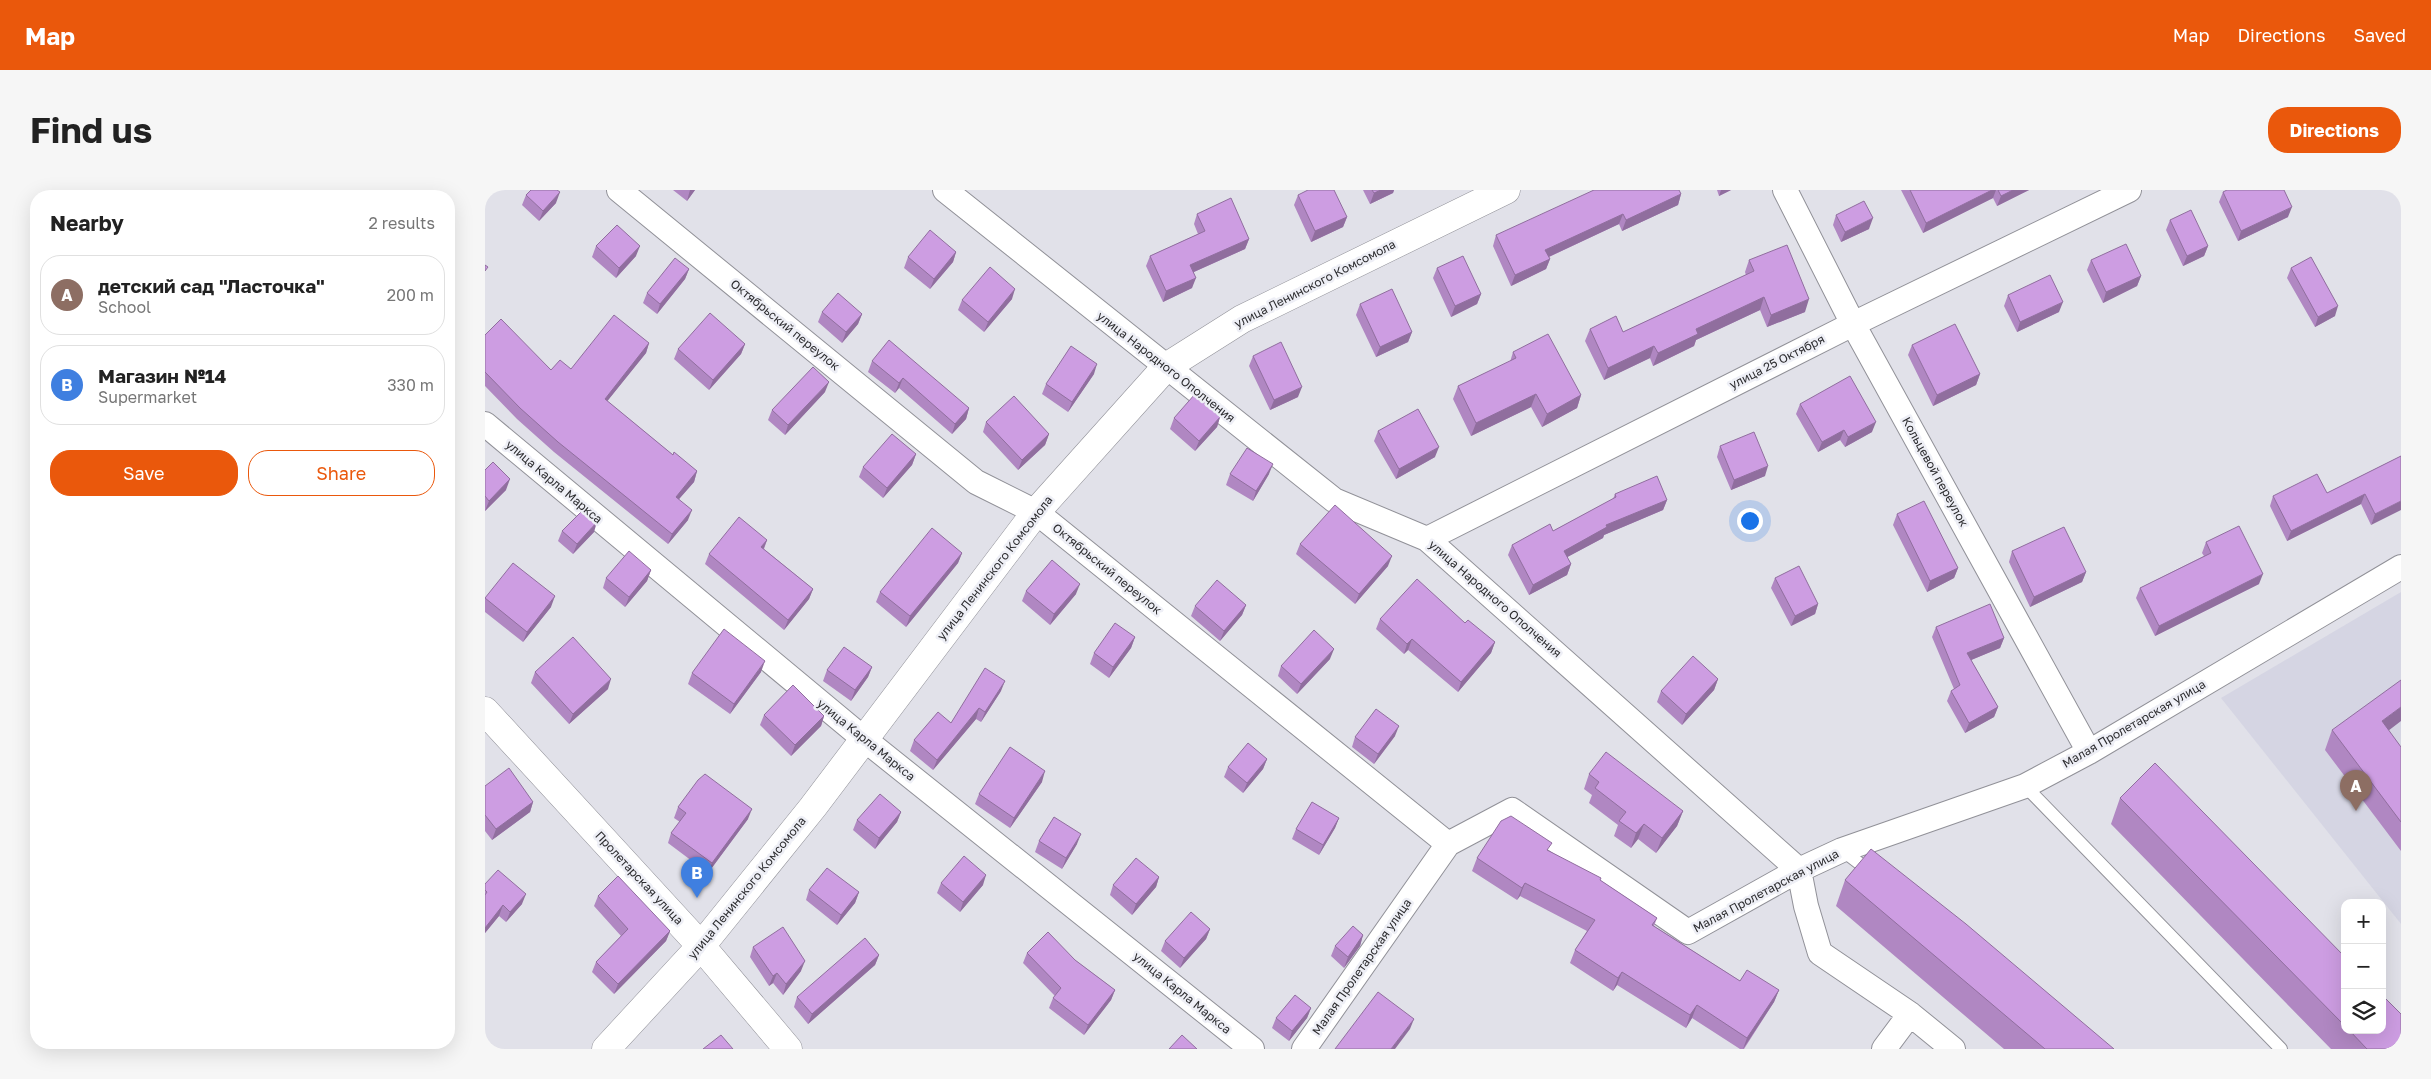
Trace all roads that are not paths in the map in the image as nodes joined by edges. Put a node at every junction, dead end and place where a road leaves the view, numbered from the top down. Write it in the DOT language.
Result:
graph roads {
  1 [pos="619,190"];
  2 [pos="945,190"];
  3 [pos="1507,190"];
  4 [pos="1785,190"];
  5 [pos="2129,190"];
  6 [pos="1853,324"];
  7 [pos="1167,367"];
  8 [pos="485,424"];
  9 [pos="1036,512"];
  10 [pos="1427,538"];
  11 [pos="2401,567"];
  12 [pos="485,711"];
  13 [pos="864,739"];
  14 [pos="2089,752"];
  15 [pos="2025,786"];
  16 [pos="1448,844"];
  17 [pos="1842,850"];
  18 [pos="1799,870"];
  19 [pos="1880,880"];
  20 [pos="701,946"];
  21 [pos="1910,1014"];
  22 [pos="606,1049"];
  23 [pos="788,1049"];
  24 [pos="1252,1049"];
  25 [pos="1304,1049"];
  26 [pos="1884,1049"];
  27 [pos="1953,1049"];
  28 [pos="2281,1049"];
  1 -- 9 [label="street, Октябрьский переулок"];
  2 -- 7 [label="street, улица Народного Ополчения"];
  3 -- 7 [label="main road, улица Ленинского Комсомола"];
  4 -- 6 [label="street, Кольцевой переулок"];
  5 -- 6 [label="street, улица 25 Октября"];
  6 -- 10 [label="street, улица 25 Октября"];
  6 -- 14 [label="street, Кольцевой переулок"];
  7 -- 9 [label="main road, улица Ленинского Комсомола"];
  7 -- 10 [label="street, улица Народного Ополчения"];
  8 -- 13 [label="street, улица Карла Маркса"];
  9 -- 13 [label="main road, улица Ленинского Комсомола"];
  9 -- 16 [label="street, Октябрьский переулок"];
  10 -- 18 [label="street, улица Народного Ополчения"];
  11 -- 14 [label="street, Малая Пролетарская улица"];
  12 -- 20 [label="main road, Пролетарская улица"];
  13 -- 20 [label="main road, улица Ленинского Комсомола"];
  13 -- 24 [label="street, улица Карла Маркса"];
  14 -- 15 [label="street, Малая Пролетарская улица"];
  15 -- 17 [label="street, Малая Пролетарская улица"];
  15 -- 28 [label="lane"];
  16 -- 18 [label="street, Малая Пролетарская улица"];
  16 -- 25 [label="street, Малая Пролетарская улица"];
  17 -- 18 [label="street, Малая Пролетарская улица"];
  17 -- 19 [label="lane"];
  18 -- 21 [label="street"];
  20 -- 22 [label="main road, улица Ленинского Комсомола"];
  20 -- 23 [label="main road, Пролетарская улица"];
  21 -- 26 [label="street"];
  21 -- 27 [label="street"];
}
